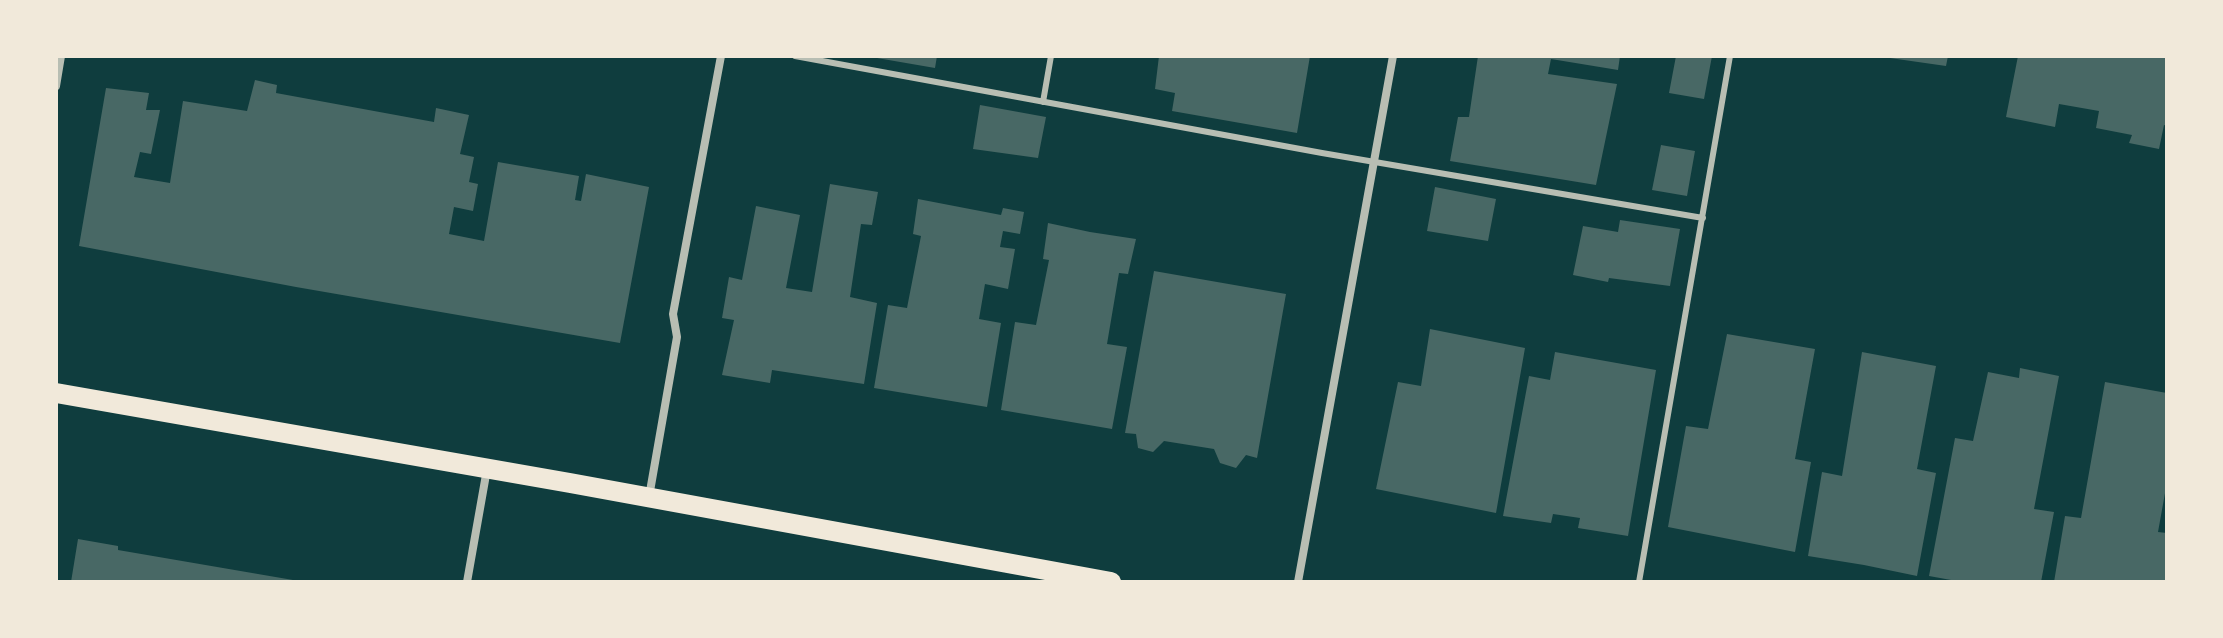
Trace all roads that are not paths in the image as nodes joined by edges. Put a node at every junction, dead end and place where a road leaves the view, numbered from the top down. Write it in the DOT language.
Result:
graph roads {
  1 [pos="61,56"];
  2 [pos="721,56"];
  3 [pos="795,56"];
  4 [pos="1051,56"];
  5 [pos="1393,56"];
  6 [pos="1730,56"];
  7 [pos="56,86"];
  8 [pos="1043,102"];
  9 [pos="1374,162"];
  10 [pos="1703,218"];
  11 [pos="56,393"];
  12 [pos="487,469"];
  13 [pos="649,498"];
  14 [pos="467,582"];
  15 [pos="1111,582"];
  16 [pos="1298,582"];
  17 [pos="1639,582"];
  1 -- 7 [label="street"];
  2 -- 13 [label="street"];
  3 -- 8 [label="lane"];
  4 -- 8 [label="lane"];
  5 -- 9 [label="street"];
  6 -- 10 [label="lane"];
  8 -- 9 [label="lane"];
  9 -- 10 [label="lane"];
  9 -- 16 [label="street"];
  10 -- 17 [label="lane"];
  11 -- 12 [label="main road"];
  12 -- 13 [label="main road"];
  12 -- 14 [label="street"];
  13 -- 15 [label="main road"];
}
